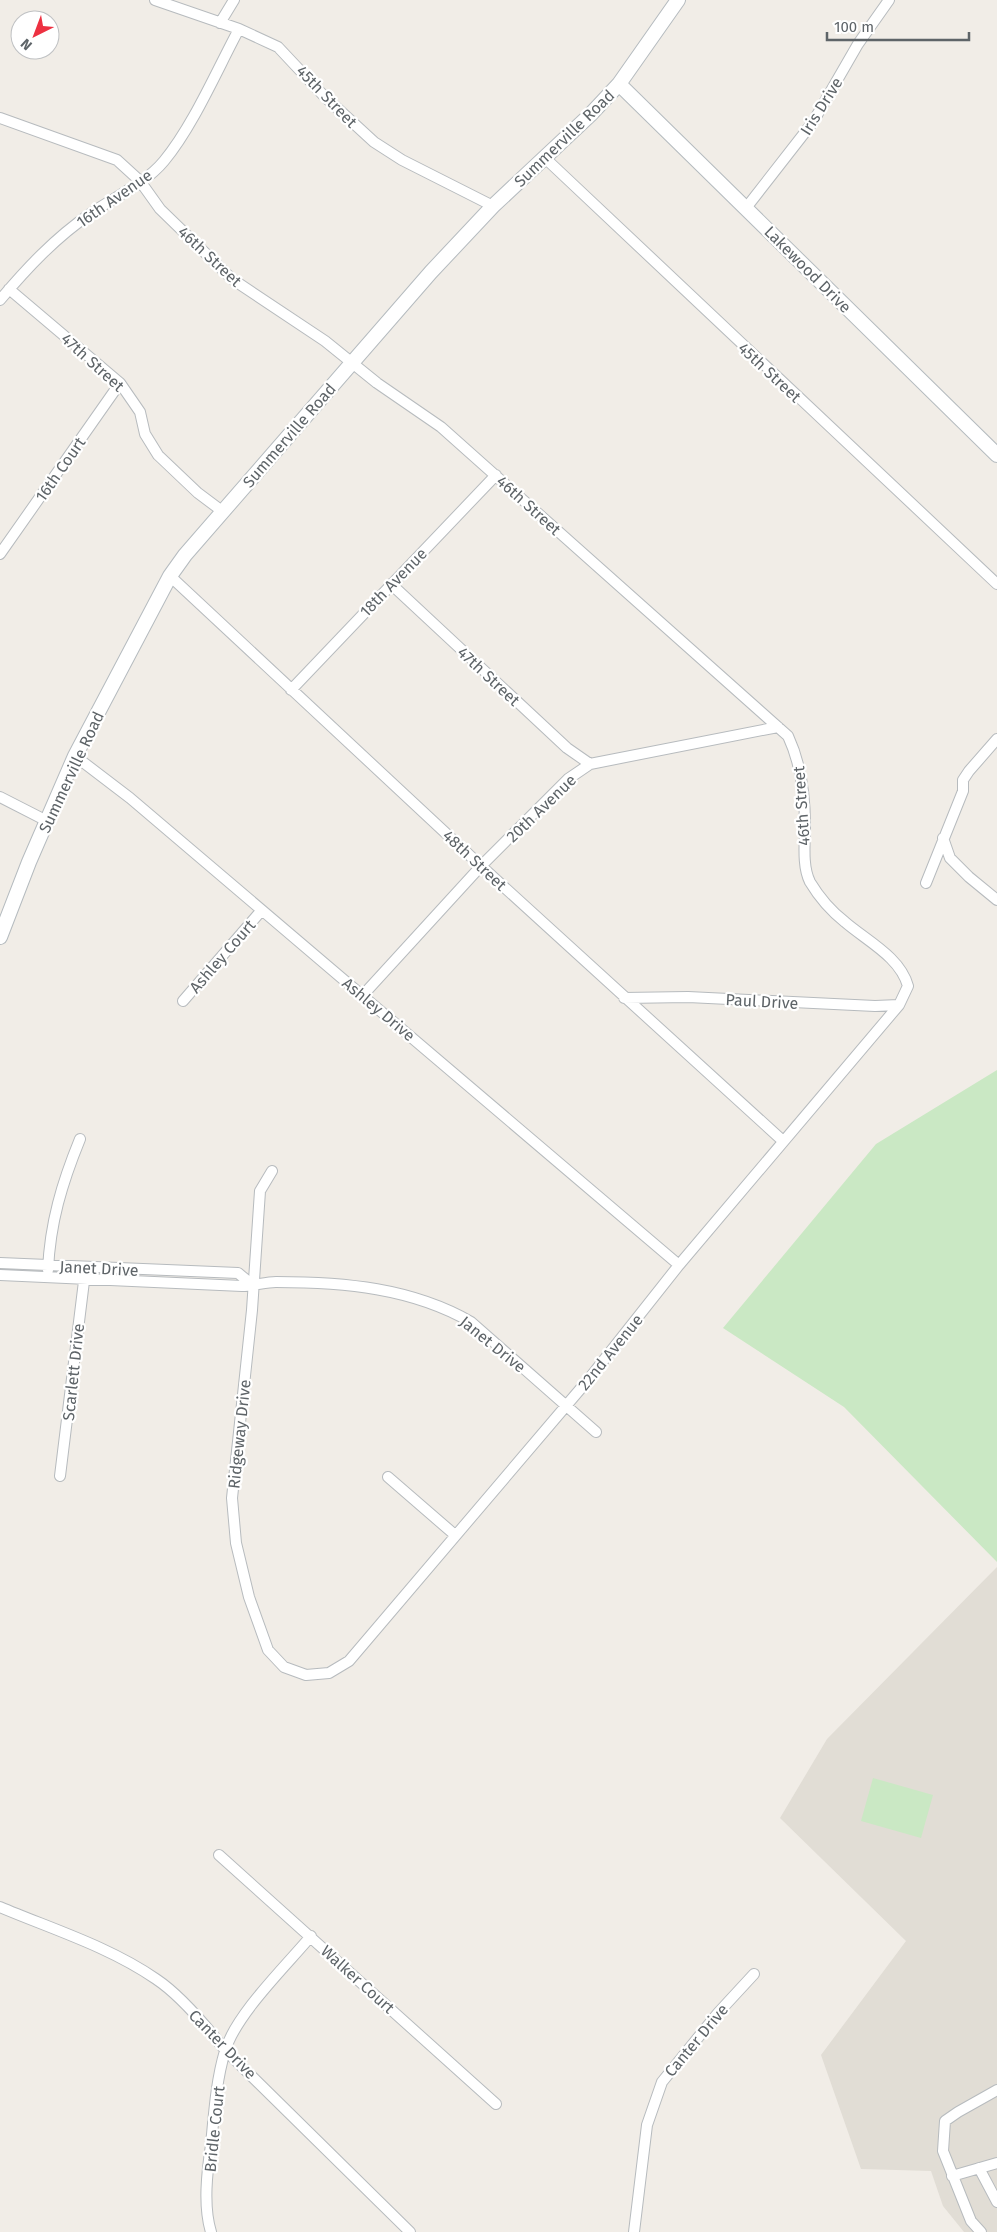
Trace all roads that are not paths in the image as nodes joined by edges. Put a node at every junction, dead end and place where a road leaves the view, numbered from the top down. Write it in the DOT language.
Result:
graph roads {
  1 [pos="155,0"];
  2 [pos="234,0"];
  3 [pos="678,0"];
  4 [pos="889,0"];
  5 [pos="220,23"];
  6 [pos="239,29"];
  7 [pos="619,84"];
  8 [pos="0,118"];
  9 [pos="544,158"];
  10 [pos="140,181"];
  11 [pos="493,206"];
  12 [pos="746,208"];
  13 [pos="9,289"];
  14 [pos="0,300"];
  15 [pos="351,363"];
  16 [pos="120,383"];
  17 [pos="997,455"];
  18 [pos="496,475"];
  19 [pos="222,511"];
  20 [pos="0,554"];
  21 [pos="170,576"];
  22 [pos="391,584"];
  23 [pos="997,584"];
  24 [pos="291,690"];
  25 [pos="778,727"];
  26 [pos="997,739"];
  27 [pos="75,756"];
  28 [pos="590,764"];
  29 [pos="0,796"];
  30 [pos="47,820"];
  31 [pos="943,838"];
  32 [pos="481,866"];
  33 [pos="926,883"];
  34 [pos="997,900"];
  35 [pos="261,911"];
  36 [pos="0,937"];
  37 [pos="363,996"];
  38 [pos="624,998"];
  39 [pos="183,1001"];
  40 [pos="899,1005"];
  41 [pos="80,1139"];
  42 [pos="783,1141"];
  43 [pos="272,1171"];
  44 [pos="0,1264"];
  45 [pos="48,1265"];
  46 [pos="679,1265"];
  47 [pos="85,1267"];
  48 [pos="0,1276"];
  49 [pos="48,1278"];
  50 [pos="84,1280"];
  51 [pos="254,1286"];
  52 [pos="566,1406"];
  53 [pos="596,1432"];
  54 [pos="60,1476"];
  55 [pos="388,1477"];
  56 [pos="456,1535"];
  57 [pos="306,1675"];
  58 [pos="219,1855"];
  59 [pos="0,1908"];
  60 [pos="311,1936"];
  61 [pos="754,1974"];
  62 [pos="225,2050"];
  63 [pos="997,2090"];
  64 [pos="496,2104"];
  65 [pos="997,2163"];
  66 [pos="979,2168"];
  67 [pos="952,2176"];
  68 [pos="997,2202"];
  69 [pos="211,2232"];
  70 [pos="410,2232"];
  71 [pos="634,2232"];
  72 [pos="981,2232"];
  1 -- 5 [label="street, 45th Street"];
  2 -- 5 [label="street"];
  3 -- 7 [label="main road, Summerville Road"];
  4 -- 12 [label="street, Iris Drive"];
  5 -- 6 [label="street, 45th Street"];
  6 -- 10 [label="street, 16th Avenue"];
  6 -- 11 [label="street, 45th Street"];
  7 -- 9 [label="main road, Summerville Road"];
  7 -- 12 [label="main road, Lakewood Drive"];
  8 -- 10 [label="street, 46th Street"];
  9 -- 11 [label="main road, Summerville Road"];
  9 -- 23 [label="street, 45th Street"];
  10 -- 13 [label="street, 16th Avenue"];
  10 -- 15 [label="street, 46th Street"];
  11 -- 15 [label="main road, Summerville Road"];
  12 -- 17 [label="main road, Lakewood Drive"];
  13 -- 14 [label="street, 16th Avenue"];
  13 -- 16 [label="street, 47th Street"];
  15 -- 18 [label="street, 46th Street"];
  15 -- 19 [label="main road, Summerville Road"];
  16 -- 19 [label="street, 47th Street"];
  16 -- 20 [label="street, 16th Court"];
  18 -- 22 [label="street, 18th Avenue"];
  18 -- 25 [label="street, 46th Street"];
  19 -- 21 [label="main road, Summerville Road"];
  21 -- 24 [label="street, 48th Street"];
  21 -- 27 [label="main road, Summerville Road"];
  22 -- 24 [label="street, 18th Avenue"];
  22 -- 28 [label="street, 47th Street"];
  24 -- 32 [label="street, 48th Street"];
  25 -- 28 [label="street, 20th Avenue"];
  25 -- 40 [label="street, 46th Street"];
  26 -- 31 [label="street"];
  27 -- 30 [label="main road, Summerville Road"];
  27 -- 35 [label="street, Ashley Drive"];
  28 -- 32 [label="street, 20th Avenue"];
  29 -- 30 [label="street"];
  30 -- 36 [label="main road, Summerville Road"];
  31 -- 33 [label="street"];
  31 -- 34 [label="street"];
  32 -- 37 [label="street, 20th Avenue"];
  32 -- 38 [label="street, 48th Street"];
  35 -- 37 [label="street, Ashley Drive"];
  35 -- 39 [label="street, Ashley Court"];
  37 -- 46 [label="street, Ashley Drive"];
  38 -- 40 [label="street, Paul Drive"];
  38 -- 42 [label="street, 48th Street"];
  40 -- 42 [label="street, 22nd Avenue"];
  41 -- 45 [label="street"];
  42 -- 46 [label="street, 22nd Avenue"];
  43 -- 51 [label="street, Ridgeway Drive"];
  44 -- 45 [label="street, Janet Drive"];
  45 -- 47 [label="street, Janet Drive"];
  45 -- 49 [label="street"];
  46 -- 52 [label="street, 22nd Avenue"];
  47 -- 50 [label="street, Scarlett Drive"];
  47 -- 51 [label="street, Janet Drive"];
  48 -- 49 [label="street, Janet Drive"];
  49 -- 50 [label="street, Janet Drive"];
  50 -- 51 [label="street, Janet Drive"];
  50 -- 54 [label="street, Scarlett Drive"];
  51 -- 52 [label="street, Janet Drive"];
  51 -- 57 [label="street, Ridgeway Drive"];
  52 -- 53 [label="street, Janet Drive"];
  52 -- 56 [label="street, 22nd Avenue"];
  55 -- 56 [label="street"];
  56 -- 57 [label="street, 22nd Avenue"];
  58 -- 60 [label="street, Walker Court"];
  59 -- 62 [label="street, Canter Drive"];
  60 -- 62 [label="street, Bridle Court"];
  60 -- 64 [label="street, Walker Court"];
  61 -- 71 [label="street, Canter Drive"];
  62 -- 69 [label="street, Bridle Court"];
  62 -- 70 [label="street, Canter Drive"];
  63 -- 67 [label="street"];
  65 -- 66 [label="street"];
  66 -- 67 [label="street"];
  66 -- 68 [label="street"];
  67 -- 72 [label="street"];
}
